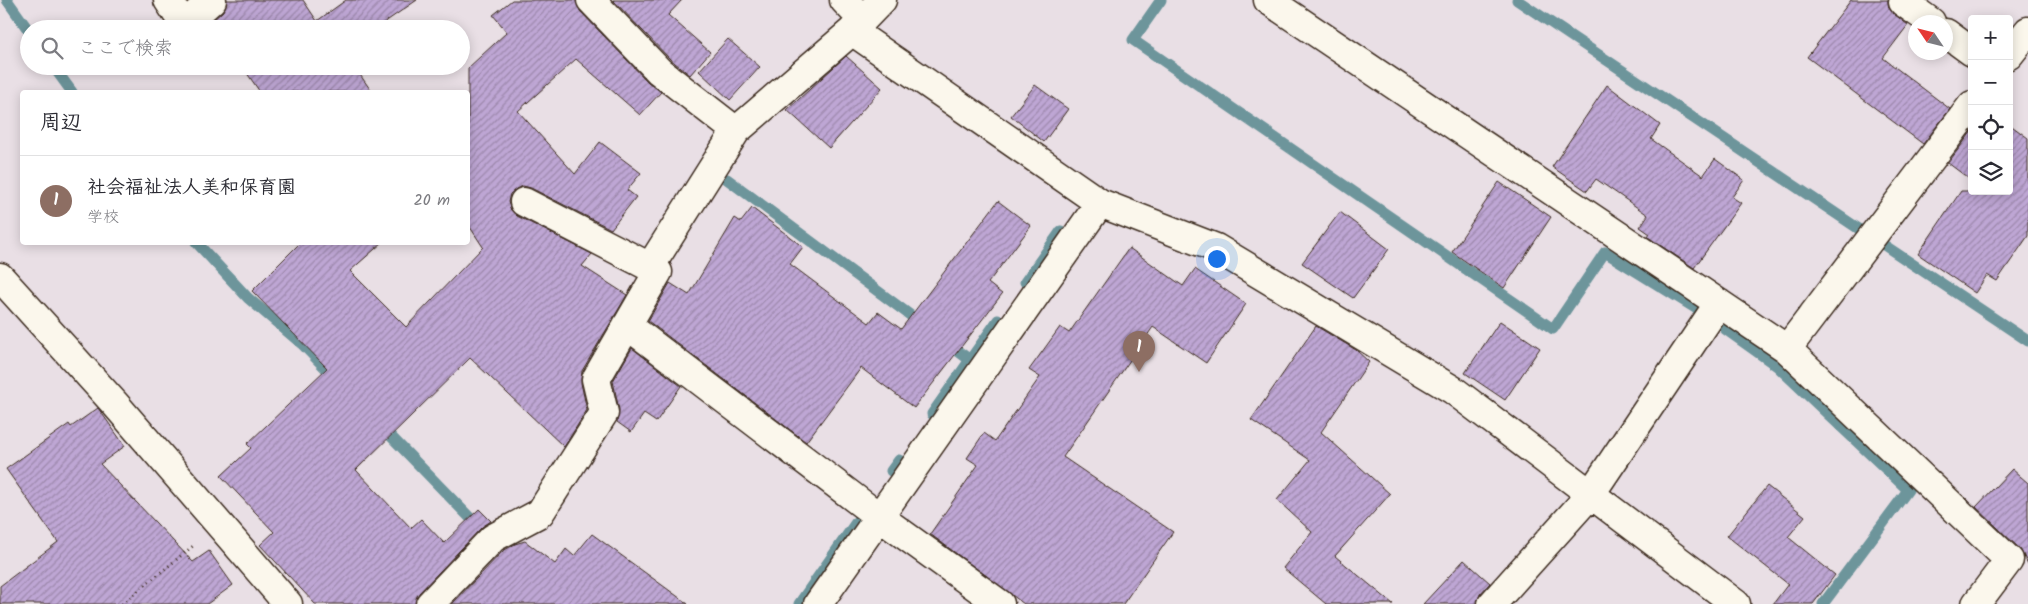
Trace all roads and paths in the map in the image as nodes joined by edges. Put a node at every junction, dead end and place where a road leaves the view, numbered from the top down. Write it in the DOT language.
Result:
graph roads {
  1 [pos="168,0"];
  2 [pos="212,0"];
  3 [pos="590,0"];
  4 [pos="844,0"];
  5 [pos="882,0"];
  6 [pos="1268,0"];
  7 [pos="1902,2"];
  8 [pos="1921,15"];
  9 [pos="181,20"];
  10 [pos="193,20"];
  11 [pos="857,25"];
  12 [pos="2028,30"];
  13 [pos="1953,38"];
  14 [pos="1968,49"];
  15 [pos="2013,51"];
  16 [pos="1968,110"];
  17 [pos="736,131"];
  18 [pos="524,202"];
  19 [pos="1100,203"];
  20 [pos="650,267"];
  21 [pos="0,277"];
  22 [pos="1719,304"];
  23 [pos="627,325"];
  24 [pos="1788,349"];
  25 [pos="1590,495"];
  26 [pos="878,516"];
  27 [pos="219,525"];
  28 [pos="122,604"];
  29 [pos="288,604"];
  30 [pos="430,604"];
  31 [pos="818,604"];
  32 [pos="1000,604"];
  33 [pos="1492,604"];
  34 [pos="1736,604"];
  35 [pos="1976,604"];
  1 -- 9 [label="street"];
  2 -- 10 [label="street"];
  3 -- 17 [label="street"];
  4 -- 11 [label="street"];
  5 -- 11 [label="street"];
  6 -- 22 [label="street"];
  7 -- 8 [label="street"];
  11 -- 17 [label="street"];
  11 -- 19 [label="street"];
  12 -- 15 [label="street"];
  13 -- 14 [label="street"];
  16 -- 24 [label="street"];
  17 -- 20 [label="street"];
  18 -- 20 [label="street"];
  19 -- 25 [label="street"];
  19 -- 26 [label="street"];
  20 -- 23 [label="street"];
  21 -- 27 [label="street"];
  22 -- 24 [label="street"];
  22 -- 25 [label="street"];
  23 -- 26 [label="street"];
  23 -- 30 [label="street"];
  24 -- 35 [label="street"];
  25 -- 33 [label="street"];
  25 -- 34 [label="street"];
  26 -- 31 [label="street"];
  26 -- 32 [label="street"];
  27 -- 28 [label="path"];
  27 -- 29 [label="street"];
}
